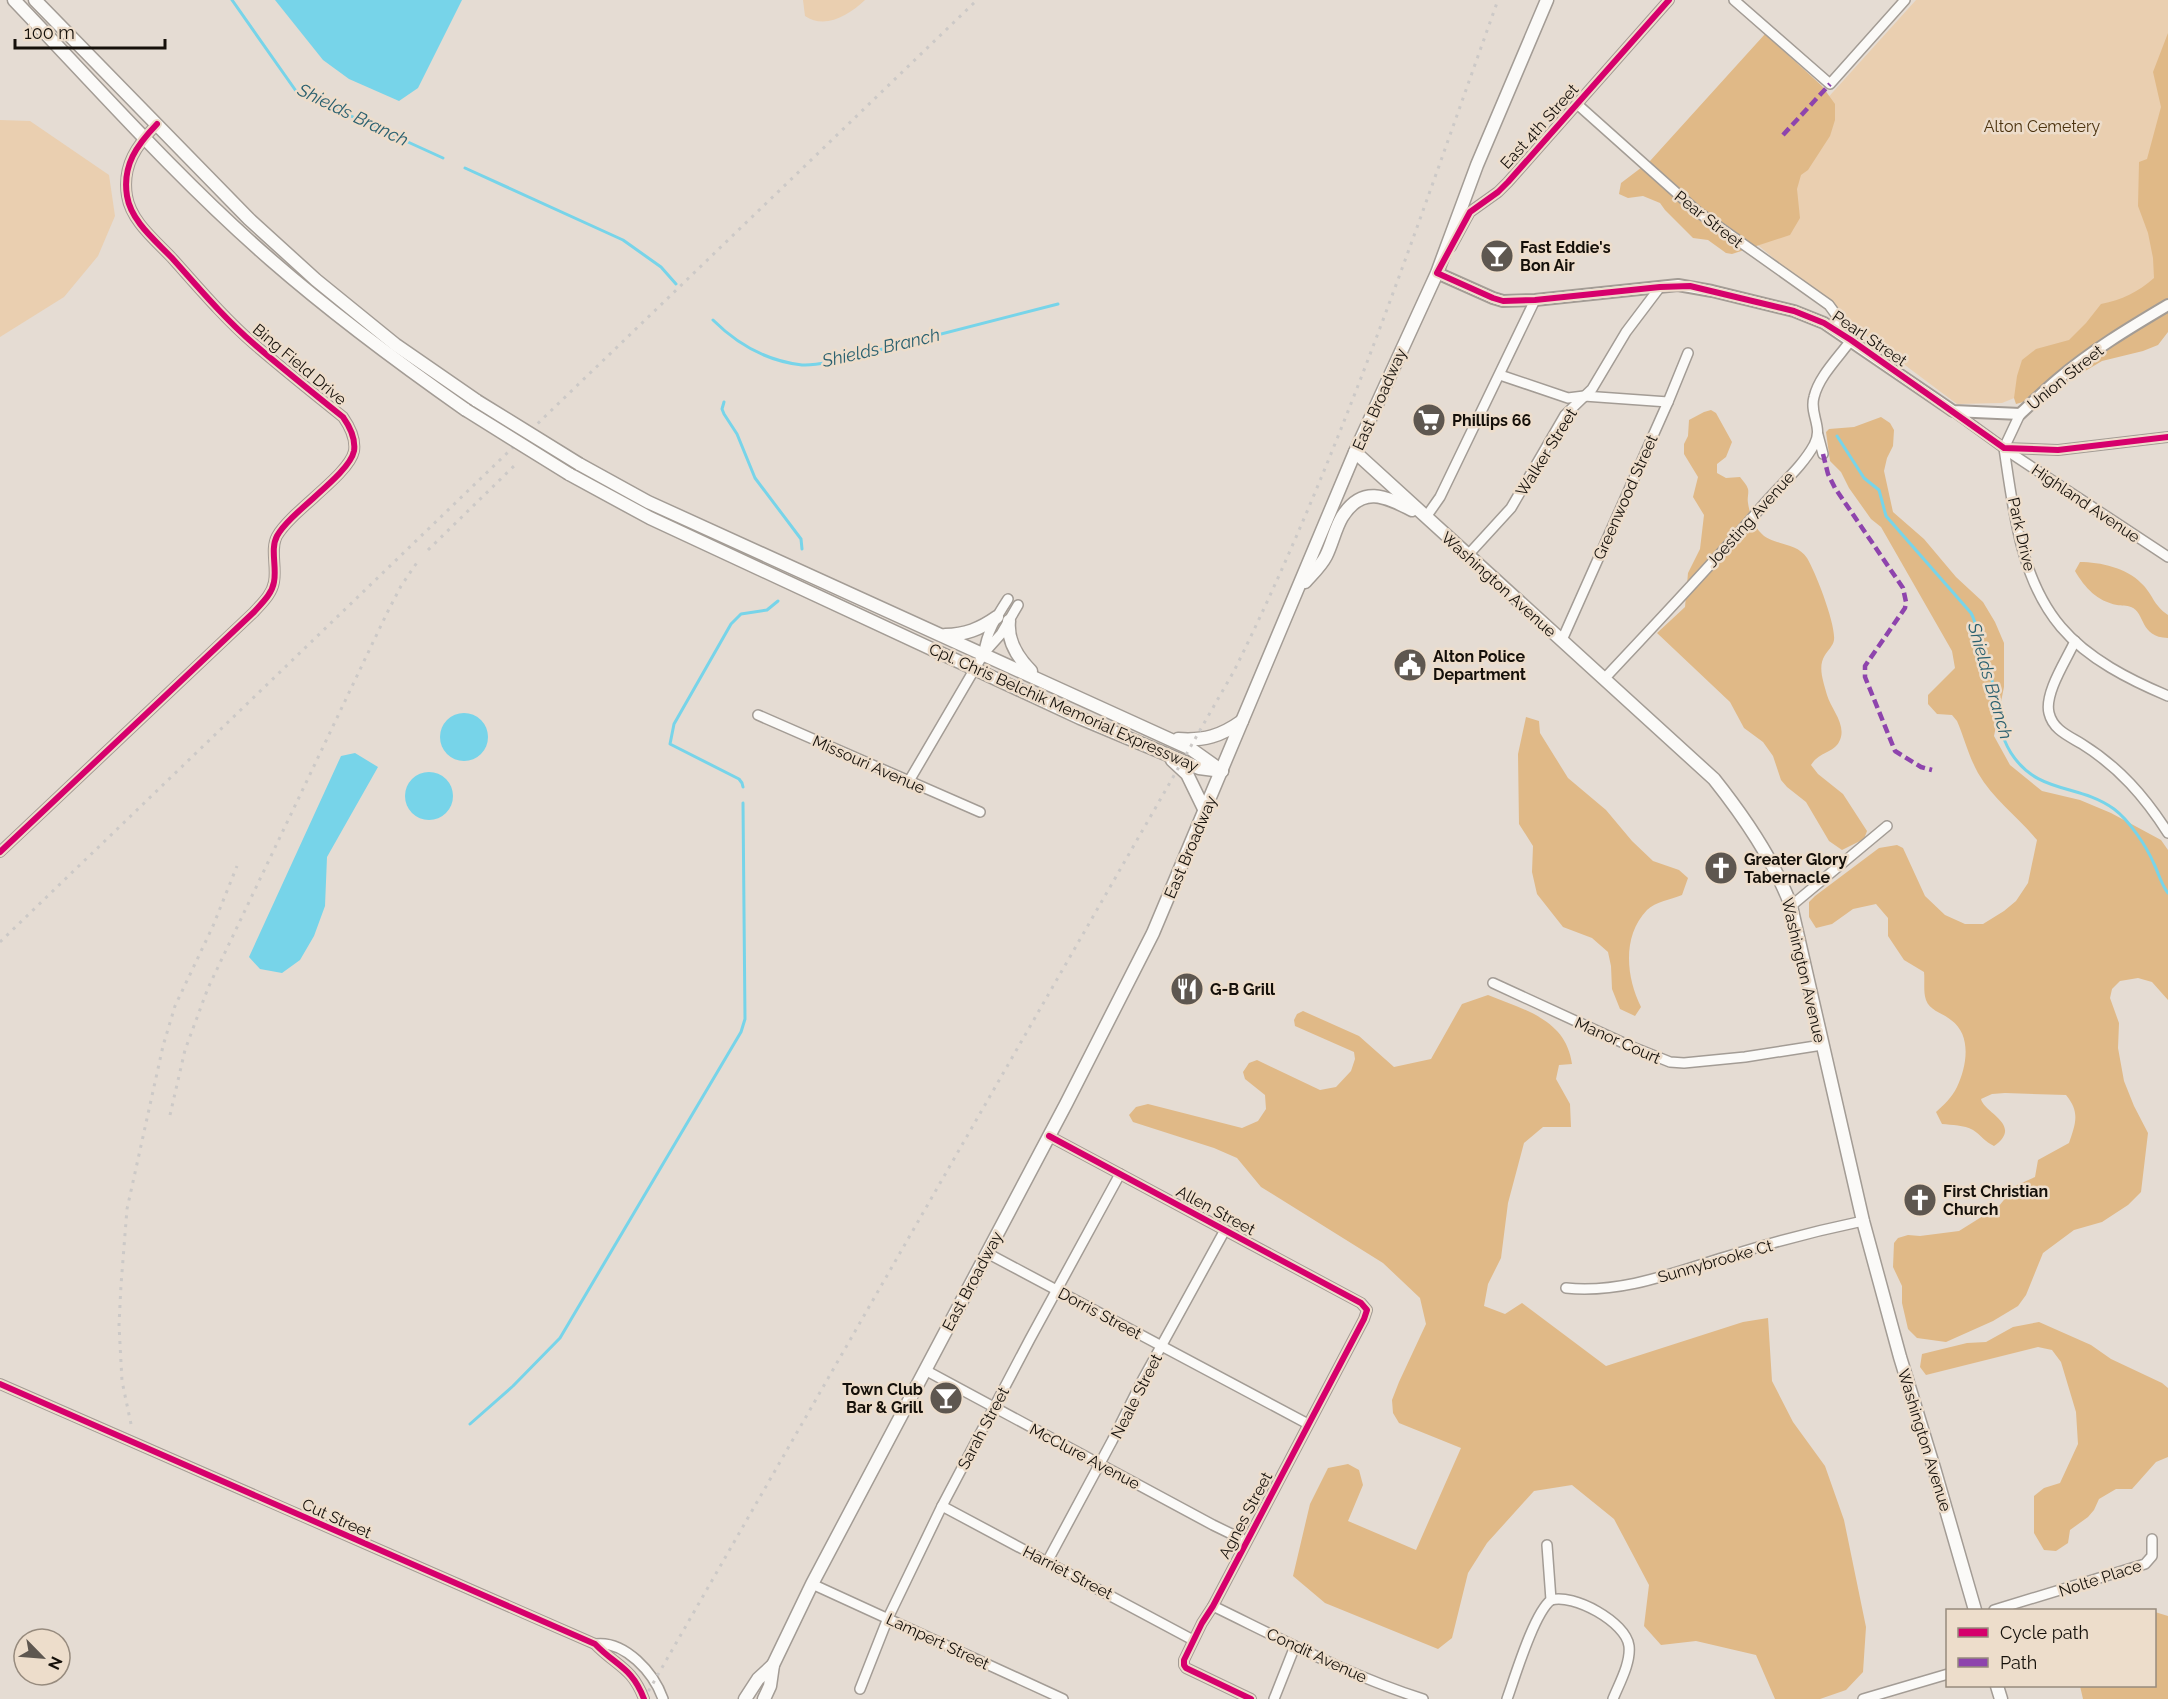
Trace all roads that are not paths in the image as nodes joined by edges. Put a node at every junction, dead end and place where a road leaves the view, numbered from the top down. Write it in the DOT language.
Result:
graph roads {
  1 [pos="14,0"];
  2 [pos="35,0"];
  3 [pos="1546,0"];
  4 [pos="1669,0"];
  5 [pos="1734,0"];
  6 [pos="1905,0"];
  7 [pos="1577,104"];
  8 [pos="157,124"];
  9 [pos="144,137"];
  10 [pos="1437,273"];
  11 [pos="1660,287"];
  12 [pos="1534,300"];
  13 [pos="2168,305"];
  14 [pos="1837,331"];
  15 [pos="1851,340"];
  16 [pos="1688,353"];
  17 [pos="1500,375"];
  18 [pos="1584,396"];
  19 [pos="1668,402"];
  20 [pos="1953,411"];
  21 [pos="2020,414"];
  22 [pos="1818,435"];
  23 [pos="2168,437"];
  24 [pos="2004,448"];
  25 [pos="1355,452"];
  26 [pos="1823,454"];
  27 [pos="1426,517"];
  28 [pos="1468,555"];
  29 [pos="2168,557"];
  30 [pos="1296,592"];
  31 [pos="1008,599"];
  32 [pos="1018,605"];
  33 [pos="1003,619"];
  34 [pos="943,635"];
  35 [pos="1562,640"];
  36 [pos="2075,640"];
  37 [pos="984,653"];
  38 [pos="975,668"];
  39 [pos="1036,676"];
  40 [pos="1604,679"];
  41 [pos="2168,696"];
  42 [pos="758,715"];
  43 [pos="1243,720"];
  44 [pos="1169,738"];
  45 [pos="1164,753"];
  46 [pos="1222,771"];
  47 [pos="909,781"];
  48 [pos="1205,811"];
  49 [pos="980,812"];
  50 [pos="1887,826"];
  51 [pos="2168,833"];
  52 [pos="0,852"];
  53 [pos="1791,906"];
  54 [pos="1493,983"];
  55 [pos="1822,1044"];
  56 [pos="1049,1136"];
  57 [pos="1120,1174"];
  58 [pos="1863,1221"];
  59 [pos="1225,1230"];
  60 [pos="987,1253"];
  61 [pos="1566,1288"];
  62 [pos="1057,1290"];
  63 [pos="1367,1310"];
  64 [pos="1162,1346"];
  65 [pos="925,1370"];
  66 [pos="0,1384"];
  67 [pos="994,1408"];
  68 [pos="1308,1424"];
  69 [pos="1100,1464"];
  70 [pos="942,1506"];
  71 [pos="2152,1539"];
  72 [pos="1246,1541"];
  73 [pos="1547,1545"];
  74 [pos="1047,1562"];
  75 [pos="812,1584"];
  76 [pos="1551,1600"];
  77 [pos="1213,1606"];
  78 [pos="1974,1609"];
  79 [pos="2000,1609"];
  80 [pos="888,1618"];
  81 [pos="1193,1640"];
  82 [pos="595,1644"];
  83 [pos="1295,1646"];
  84 [pos="773,1665"];
  85 [pos="1946,1674"];
  86 [pos="860,1689"];
  87 [pos="645,1699"];
  88 [pos="663,1699"];
  89 [pos="745,1699"];
  90 [pos="764,1699"];
  91 [pos="1063,1699"];
  92 [pos="1251,1699"];
  93 [pos="1274,1699"];
  94 [pos="1423,1699"];
  95 [pos="1508,1699"];
  96 [pos="1613,1699"];
  97 [pos="1863,1699"];
  1 -- 9 [label="main road, Cpl. Chris Belchik Memorial Expressway"];
  2 -- 8 [label="main road, Cpl. Chris Belchik Memorial Expressway"];
  3 -- 10 [label="main road, East Broadway"];
  4 -- 7 [label="street, East 4th Street"];
  5 -- 6 [label="street"];
  7 -- 10 [label="street, East 4th Street"];
  7 -- 14 [label="street, Pear Street"];
  8 -- 9 [label="street, Bing Field Drive"];
  8 -- 34 [label="main road, Cpl. Chris Belchik Memorial Expressway, bridge"];
  9 -- 38 [label="main road, Cpl. Chris Belchik Memorial Expressway, bridge"];
  9 -- 52 [label="street, Bing Field Drive"];
  10 -- 12 [label="street, Pearl Street"];
  10 -- 25 [label="main road, East Broadway"];
  11 -- 12 [label="street, Pearl Street"];
  11 -- 14 [label="street, Pearl Street"];
  11 -- 18 [label="street, Walker Street"];
  12 -- 17 [label="street"];
  13 -- 21 [label="street, Union Street"];
  14 -- 15 [label="street, Pearl Street"];
  15 -- 20 [label="street, Pearl Street"];
  15 -- 22 [label="street"];
  16 -- 19 [label="street, Greenwood Street"];
  17 -- 18 [label="street"];
  17 -- 27 [label="street"];
  18 -- 19 [label="street"];
  18 -- 28 [label="street, Walker Street"];
  19 -- 35 [label="street, Greenwood Street"];
  20 -- 21 [label="street, Union Street"];
  20 -- 24 [label="street, Pearl Street"];
  21 -- 24 [label="street"];
  22 -- 26 [label="street"];
  22 -- 40 [label="street, Joesting Avenue"];
  23 -- 24 [label="street"];
  24 -- 29 [label="street, Highland Avenue"];
  24 -- 36 [label="street, Park Drive"];
  25 -- 27 [label="main road, Washington Avenue"];
  25 -- 30 [label="main road, East Broadway"];
  27 -- 28 [label="main road, Washington Avenue"];
  27 -- 30 [label="main road"];
  28 -- 35 [label="main road, Washington Avenue"];
  30 -- 43 [label="main road, East Broadway"];
  31 -- 33 [label="street"];
  32 -- 33 [label="street"];
  33 -- 34 [label="main road"];
  33 -- 37 [label="street"];
  33 -- 39 [label="main road"];
  34 -- 37 [label="main road, Cpl. Chris Belchik Memorial Expressway"];
  35 -- 40 [label="main road, Washington Avenue"];
  36 -- 41 [label="street, Park Drive"];
  36 -- 51 [label="street"];
  37 -- 38 [label="street"];
  37 -- 39 [label="main road, Cpl. Chris Belchik Memorial Expressway"];
  38 -- 45 [label="main road, Cpl. Chris Belchik Memorial Expressway"];
  38 -- 47 [label="street"];
  39 -- 44 [label="main road, Cpl. Chris Belchik Memorial Expressway"];
  40 -- 53 [label="main road, Washington Avenue"];
  42 -- 47 [label="street, Missouri Avenue"];
  43 -- 44 [label="main road"];
  43 -- 46 [label="main road, East Broadway"];
  44 -- 46 [label="main road, Cpl. Chris Belchik Memorial Expressway"];
  45 -- 46 [label="main road, Cpl. Chris Belchik Memorial Expressway"];
  45 -- 48 [label="main road"];
  46 -- 48 [label="main road, East Broadway"];
  47 -- 49 [label="street, Missouri Avenue"];
  48 -- 56 [label="main road, East Broadway"];
  50 -- 53 [label="street"];
  53 -- 55 [label="main road, Washington Avenue"];
  54 -- 55 [label="street, Manor Court"];
  55 -- 58 [label="main road, Washington Avenue"];
  56 -- 57 [label="street, Allen Street"];
  56 -- 60 [label="main road, East Broadway"];
  57 -- 59 [label="street, Allen Street"];
  57 -- 62 [label="street, Sarah Street"];
  58 -- 61 [label="street, Sunnybrooke Ct"];
  58 -- 78 [label="main road, Washington Avenue"];
  59 -- 63 [label="street, Allen Street"];
  59 -- 64 [label="street, Neale Street"];
  60 -- 62 [label="street, Dorris Street"];
  60 -- 65 [label="main road, East Broadway"];
  62 -- 64 [label="street, Dorris Street"];
  62 -- 67 [label="street, Sarah Street"];
  63 -- 68 [label="street, Agnes Street"];
  64 -- 68 [label="street, Dorris Street"];
  64 -- 69 [label="street, Neale Street"];
  65 -- 67 [label="street, McClure Avenue"];
  65 -- 75 [label="main road, East Broadway"];
  66 -- 82 [label="street, Cut Street"];
  67 -- 69 [label="street, McClure Avenue"];
  67 -- 70 [label="street, Sarah Street"];
  68 -- 72 [label="street, Agnes Street"];
  69 -- 72 [label="street, McClure Avenue"];
  69 -- 74 [label="street, Neale Street"];
  70 -- 74 [label="street, Harriet Street"];
  70 -- 80 [label="street, Sarah Street"];
  71 -- 79 [label="street, Nolte Place"];
  72 -- 77 [label="street, Agnes Street"];
  73 -- 76 [label="street"];
  74 -- 81 [label="street, Harriet Street"];
  75 -- 80 [label="street, Lampert Street"];
  75 -- 84 [label="main road, East Broadway"];
  76 -- 95 [label="street"];
  76 -- 96 [label="street"];
  77 -- 81 [label="street, Agnes Street"];
  77 -- 83 [label="street, Condit Avenue"];
  80 -- 86 [label="street, Sarah Street"];
  80 -- 91 [label="street, Lampert Street"];
  81 -- 92 [label="street, Agnes Street"];
  82 -- 87 [label="street, Cut Street"];
  82 -- 88 [label="street, Cut Street"];
  83 -- 93 [label="street"];
  83 -- 94 [label="street, Condit Avenue"];
  84 -- 89 [label="main road, East Broadway"];
  84 -- 90 [label="main road, East Broadway"];
  85 -- 97 [label="street"];
}
